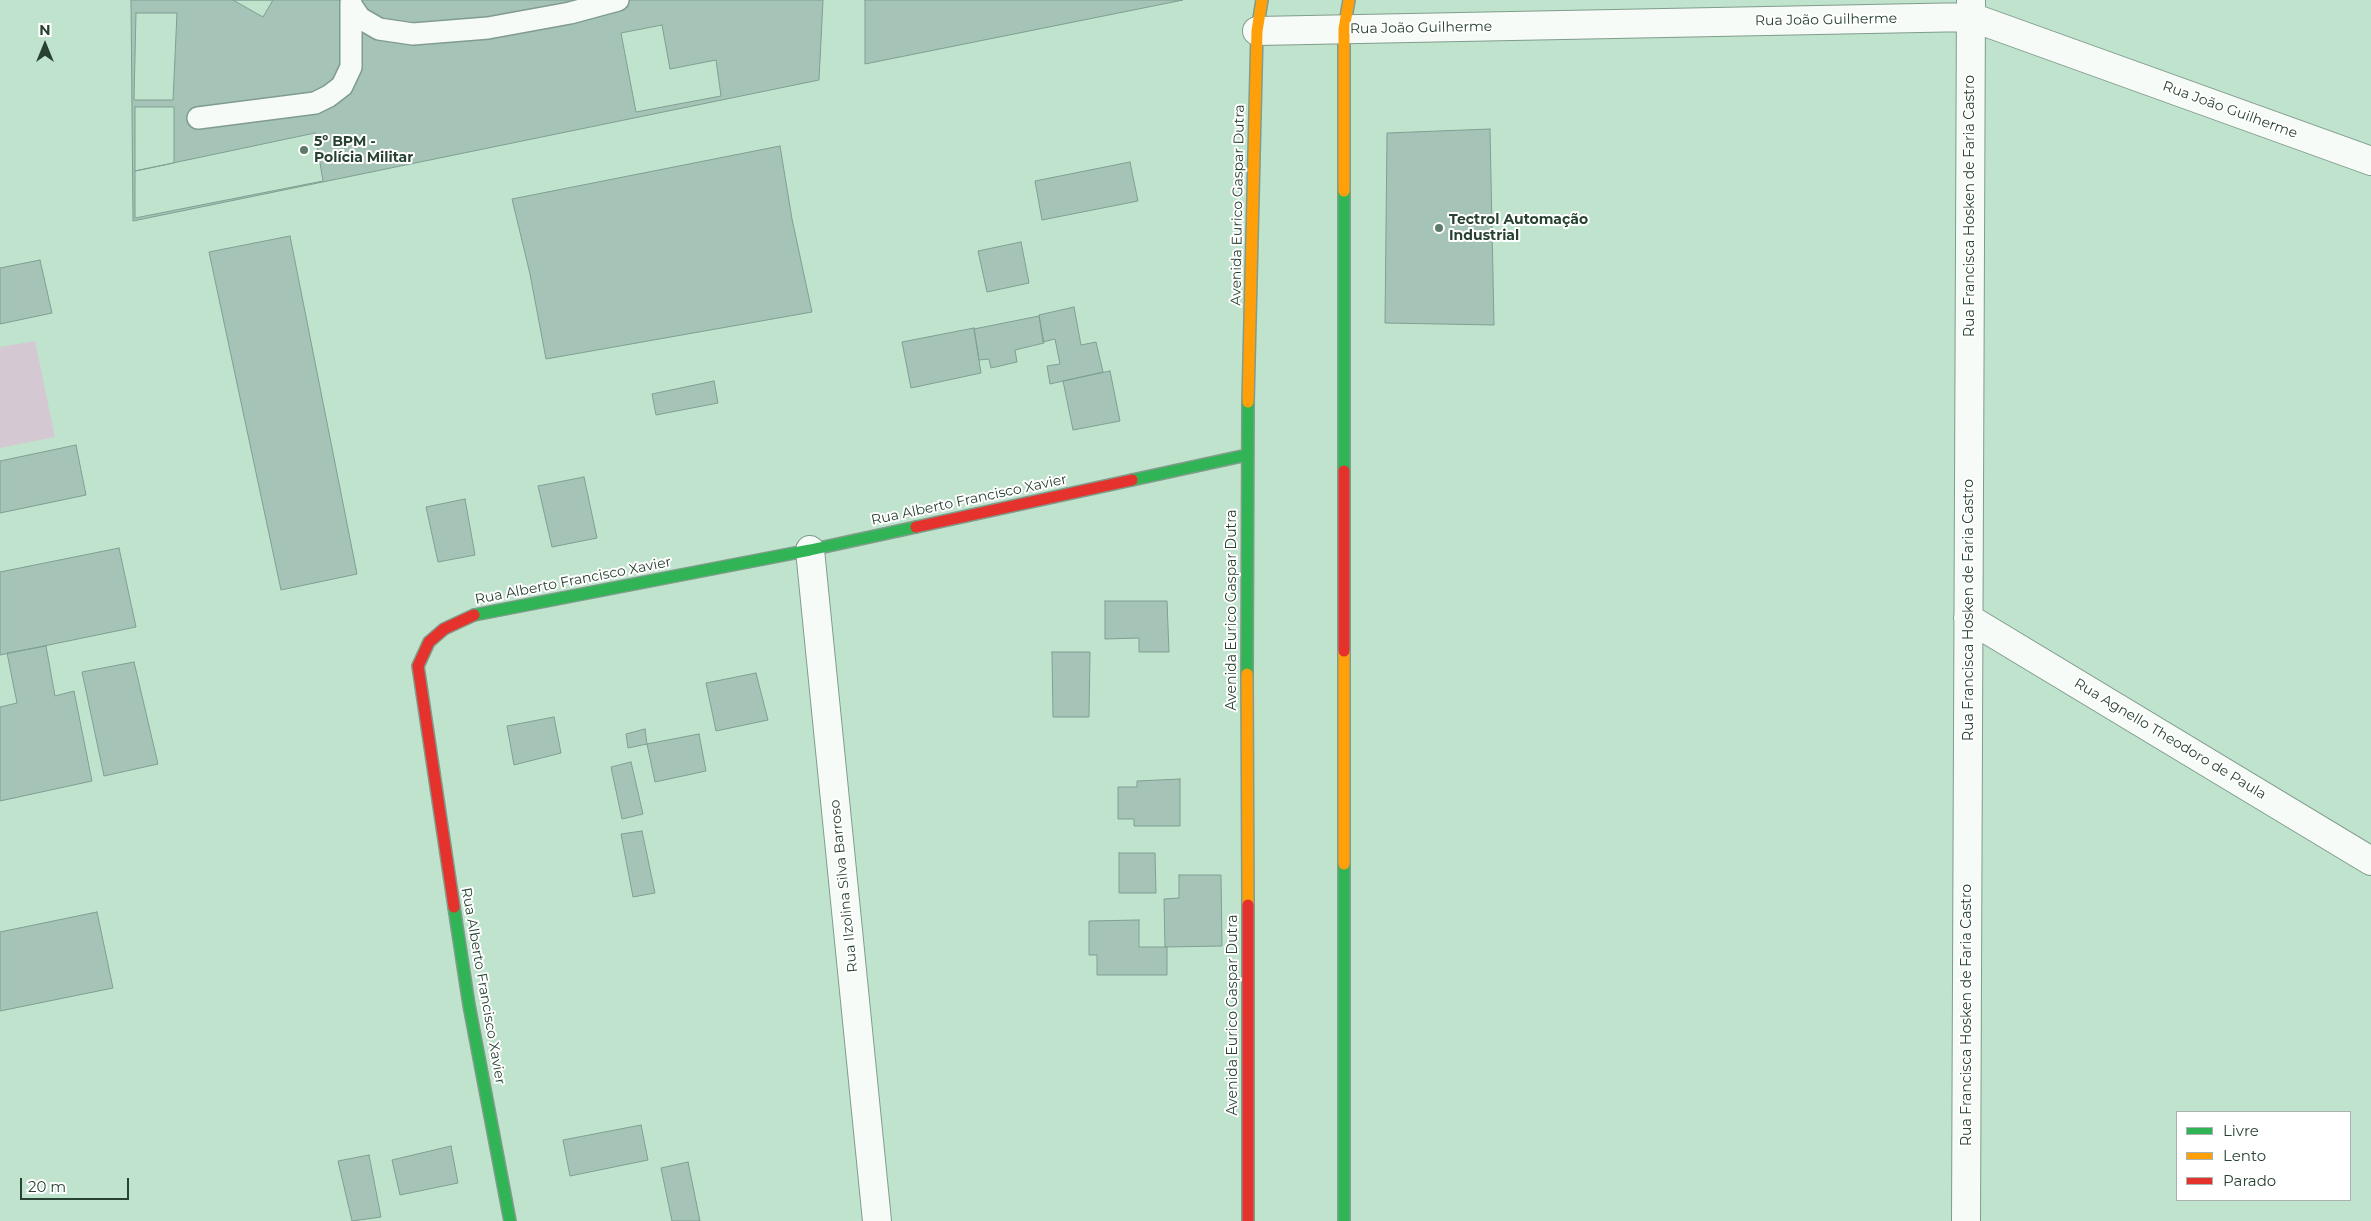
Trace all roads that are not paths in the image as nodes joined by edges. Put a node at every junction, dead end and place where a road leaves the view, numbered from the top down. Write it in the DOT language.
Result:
graph roads {
  1 [pos="618,0"];
  2 [pos="1262,0"];
  3 [pos="1349,0"];
  4 [pos="351,2"];
  5 [pos="1971,9"];
  6 [pos="1344,30"];
  7 [pos="1257,31"];
  8 [pos="198,118"];
  9 [pos="2371,161"];
  10 [pos="1247,455"];
  11 [pos="810,550"];
  12 [pos="1968,618"];
  13 [pos="2371,860"];
  14 [pos="510,1221"];
  15 [pos="877,1221"];
  16 [pos="1248,1221"];
  17 [pos="1344,1221"];
  18 [pos="1966,1221"];
  1 -- 4 [label="lane"];
  2 -- 7 [label="street, Avenida Eurico Gaspar Dutra"];
  3 -- 6 [label="street"];
  4 -- 8 [label="lane"];
  5 -- 6 [label="street, Rua João Guilherme"];
  5 -- 9 [label="street, Rua João Guilherme"];
  5 -- 12 [label="street, Rua Francisca Hosken de Faria Castro"];
  6 -- 7 [label="street, Rua João Guilherme"];
  6 -- 17 [label="street"];
  7 -- 10 [label="street, Avenida Eurico Gaspar Dutra"];
  10 -- 11 [label="street, Rua Alberto Francisco Xavier"];
  10 -- 16 [label="street, Avenida Eurico Gaspar Dutra"];
  11 -- 14 [label="street, Rua Alberto Francisco Xavier"];
  11 -- 15 [label="street, Rua Ilzolina Silva Barroso"];
  12 -- 13 [label="street, Rua Agnello Theodoro de Paula"];
  12 -- 18 [label="street, Rua Francisca Hosken de Faria Castro"];
}
